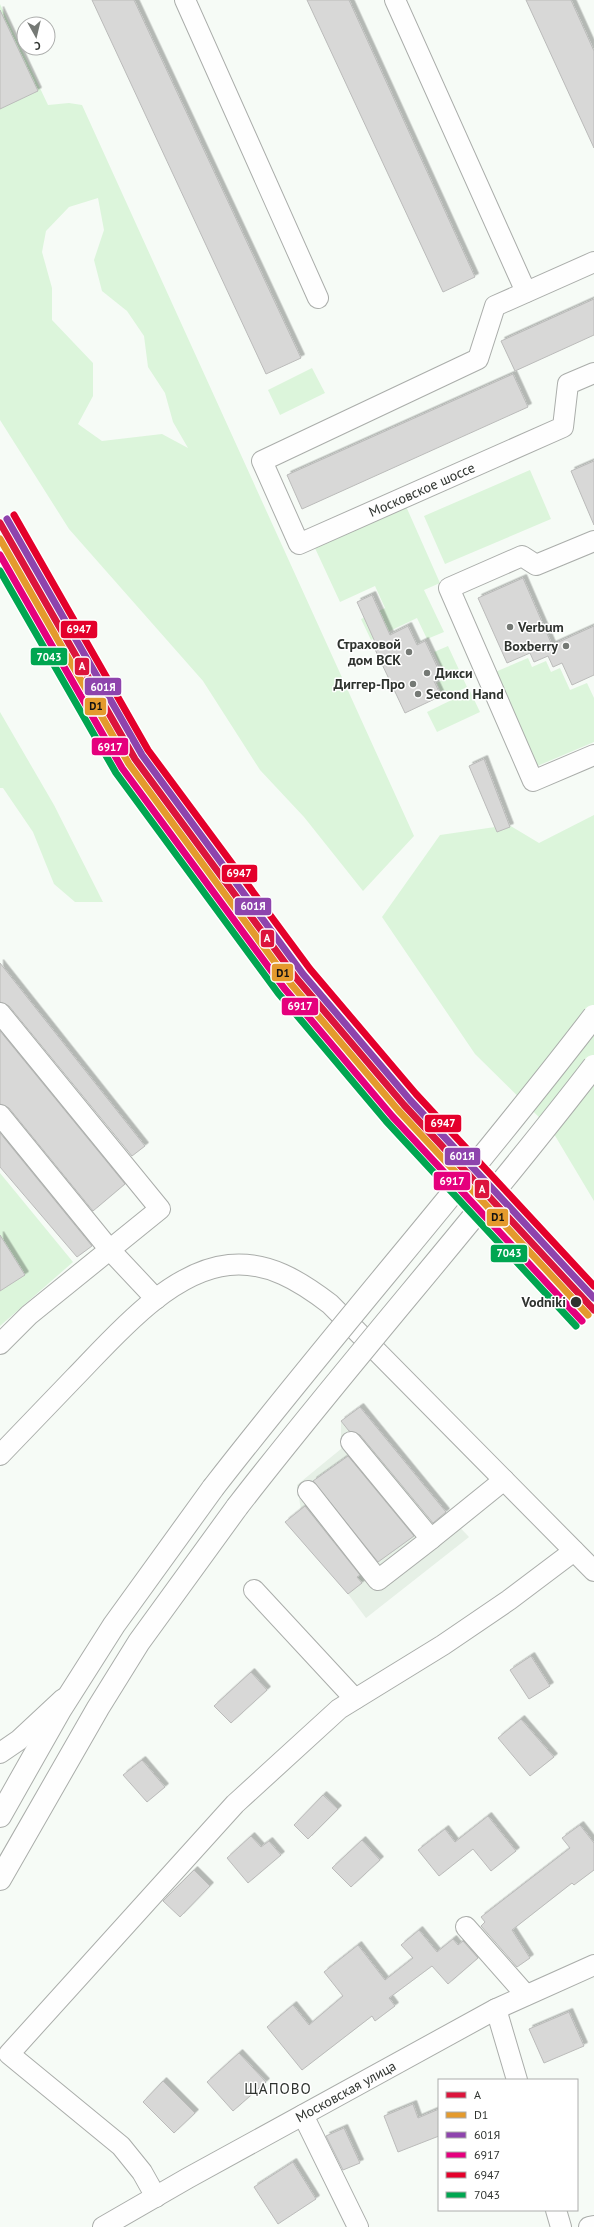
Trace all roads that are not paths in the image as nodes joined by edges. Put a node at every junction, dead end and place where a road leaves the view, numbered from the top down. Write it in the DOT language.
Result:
graph roads {
  1 [pos="185,0"];
  2 [pos="395,0"];
  3 [pos="594,262"];
  4 [pos="526,292"];
  5 [pos="318,298"];
  6 [pos="594,373"];
  7 [pos="594,541"];
  8 [pos="594,755"];
  9 [pos="0,1013"];
  10 [pos="594,1016"];
  11 [pos="594,1066"];
  12 [pos="0,1116"];
  13 [pos="110,1250"];
  14 [pos="156,1299"];
  15 [pos="0,1344"];
  16 [pos="351,1442"];
  17 [pos="0,1455"];
  18 [pos="504,1480"];
  19 [pos="308,1491"];
  20 [pos="431,1539"];
  21 [pos="574,1551"];
  22 [pos="594,1571"];
  23 [pos="254,1590"];
  24 [pos="73,1690"];
  25 [pos="355,1699"];
  26 [pos="0,1753"];
  27 [pos="0,1816"];
  28 [pos="0,1879"];
  29 [pos="466,1926"];
  30 [pos="594,1966"];
  31 [pos="526,1995"];
  32 [pos="496,2009"];
  33 [pos="517,2079"];
  34 [pos="303,2115"];
  35 [pos="156,2197"];
  36 [pos="556,2211"];
  37 [pos="594,2226"];
  38 [pos="103,2227"];
  39 [pos="358,2227"];
  40 [pos="561,2227"];
  41 [pos="589,2227"];
  1 -- 5 [label="street"];
  2 -- 4 [label="street"];
  3 -- 4 [label="street"];
  4 -- 6 [label="street, Московское шоссе"];
  7 -- 8 [label="street"];
  9 -- 13 [label="street"];
  10 -- 24 [label="main road, bridge"];
  11 -- 28 [label="main road, bridge"];
  12 -- 13 [label="street"];
  13 -- 14 [label="street"];
  13 -- 15 [label="street"];
  14 -- 17 [label="street"];
  14 -- 18 [label="street"];
  16 -- 20 [label="street"];
  18 -- 20 [label="street"];
  18 -- 21 [label="street"];
  19 -- 20 [label="street"];
  21 -- 22 [label="street"];
  21 -- 25 [label="street"];
  23 -- 25 [label="street"];
  24 -- 26 [label="street"];
  24 -- 27 [label="main road"];
  25 -- 35 [label="street"];
  29 -- 31 [label="street"];
  30 -- 31 [label="street, Московская улица"];
  31 -- 32 [label="street, Московская улица"];
  32 -- 33 [label="street"];
  32 -- 34 [label="street, Московская улица"];
  34 -- 35 [label="street, Московская улица"];
  34 -- 39 [label="street"];
  35 -- 38 [label="street, Московская улица"];
  36 -- 40 [label="street"];
  37 -- 41 [label="street"];
}
